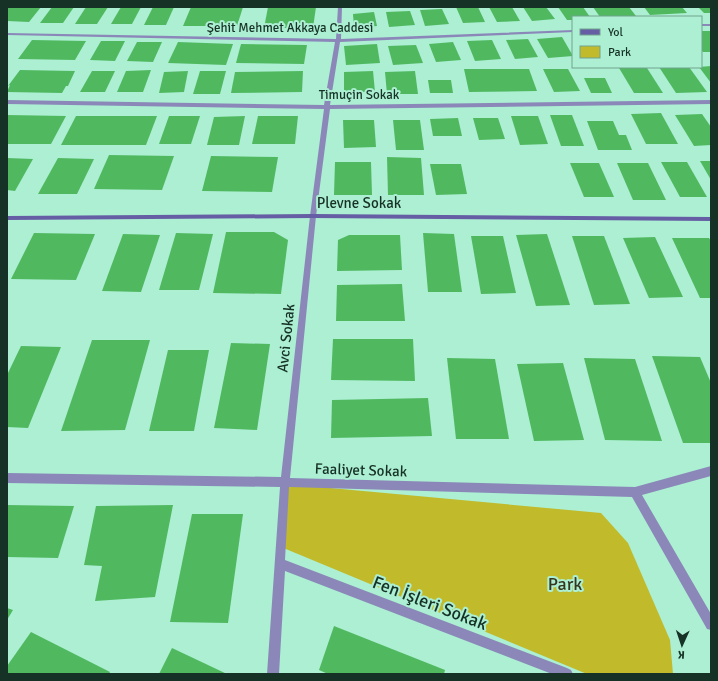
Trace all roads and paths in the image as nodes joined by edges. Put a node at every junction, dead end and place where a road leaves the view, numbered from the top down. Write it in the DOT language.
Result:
graph roads {
  1 [pos="340,7"];
  2 [pos="572,31"];
  3 [pos="7,34"];
  4 [pos="338,41"];
  5 [pos="7,102"];
  6 [pos="711,102"];
  7 [pos="327,107"];
  8 [pos="313,216"];
  9 [pos="7,218"];
  10 [pos="711,219"];
  11 [pos="711,471"];
  12 [pos="7,478"];
  13 [pos="284,482"];
  14 [pos="635,492"];
  15 [pos="280,564"];
  16 [pos="711,625"];
  17 [pos="273,674"];
  18 [pos="567,674"];
  1 -- 4 [label="street, Avci Sokak"];
  2 -- 4 [label="street, Şehit Mehmet Akkaya Caddesi"];
  3 -- 4 [label="street, Şehit Mehmet Akkaya Caddesi"];
  4 -- 7 [label="street, Avci Sokak"];
  5 -- 7 [label="street, Timuçin Sokak"];
  6 -- 7 [label="street, Timuçin Sokak"];
  7 -- 8 [label="street, Avci Sokak"];
  8 -- 9 [label="street, Plevne Sokak"];
  8 -- 10 [label="street, Plevne Sokak"];
  8 -- 13 [label="street, Avci Sokak"];
  11 -- 14 [label="street, Faaliyet Sokak"];
  12 -- 13 [label="street, Faaliyet Sokak"];
  13 -- 14 [label="street, Faaliyet Sokak"];
  13 -- 15 [label="street, Avci Sokak"];
  14 -- 16 [label="street"];
  15 -- 17 [label="street, Avci Sokak"];
  15 -- 18 [label="street, Fen İşleri Sokak"];
}
